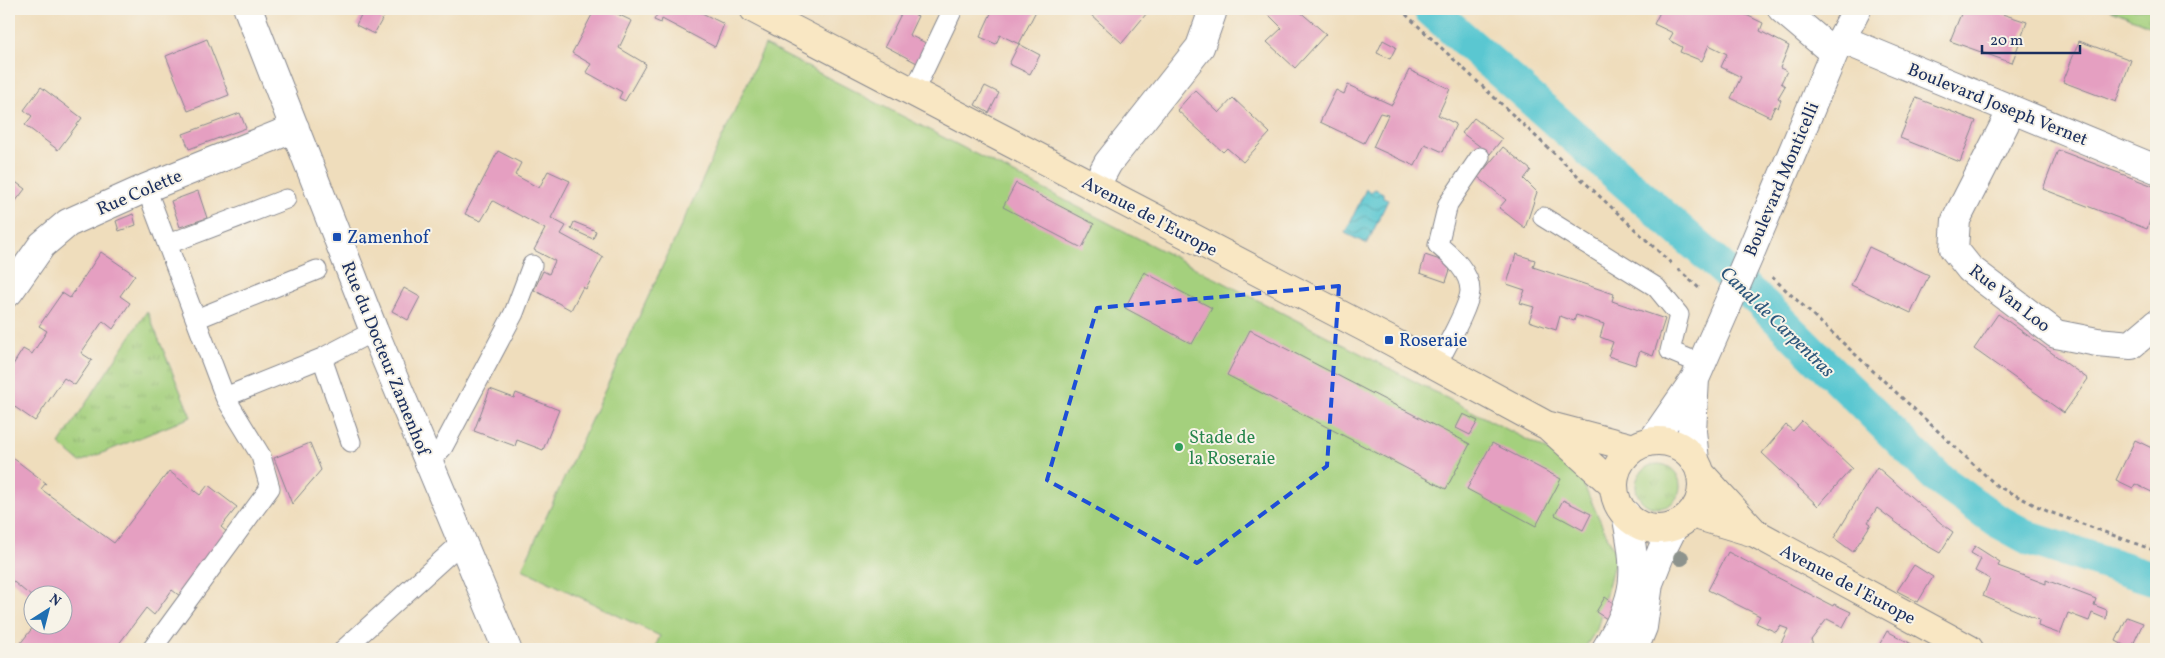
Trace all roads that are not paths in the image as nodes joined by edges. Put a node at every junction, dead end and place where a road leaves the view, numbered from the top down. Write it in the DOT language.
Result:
graph roads {
  1 [pos="248,9"];
  2 [pos="953,9"];
  3 [pos="1208,9"];
  4 [pos="1782,9"];
  5 [pos="1856,9"];
  6 [pos="758,10"];
  7 [pos="1837,46"];
  8 [pos="914,91"];
  9 [pos="2012,110"];
  10 [pos="295,128"];
  11 [pos="1480,157"];
  12 [pos="2156,169"];
  13 [pos="1095,187"];
  14 [pos="146,188"];
  15 [pos="286,199"];
  16 [pos="1543,218"];
  17 [pos="168,244"];
  18 [pos="532,265"];
  19 [pos="317,270"];
  20 [pos="9,292"];
  21 [pos="196,319"];
  22 [pos="2156,324"];
  23 [pos="374,331"];
  24 [pos="322,358"];
  25 [pos="1437,366"];
  26 [pos="1698,371"];
  27 [pos="225,397"];
  28 [pos="1546,425"];
  29 [pos="351,442"];
  30 [pos="1643,444"];
  31 [pos="429,462"];
  32 [pos="1698,467"];
  33 [pos="1614,486"];
  34 [pos="1626,514"];
  35 [pos="1683,520"];
  36 [pos="1755,533"];
  37 [pos="462,542"];
  38 [pos="152,649"];
  39 [pos="344,649"];
  40 [pos="507,649"];
  41 [pos="1606,649"];
  42 [pos="1634,649"];
  43 [pos="1969,649"];
  1 -- 10 [label="street, Rue du Docteur Zamenhof"];
  2 -- 8 [label="lane"];
  3 -- 13 [label="street"];
  4 -- 7 [label="street, Boulevard Joseph Vernet"];
  5 -- 7 [label="street, Boulevard Monticelli"];
  6 -- 8 [label="main road, Avenue de l'Europe"];
  7 -- 9 [label="street, Boulevard Joseph Vernet"];
  7 -- 26 [label="street, Boulevard Monticelli"];
  8 -- 13 [label="main road, Avenue de l'Europe"];
  9 -- 12 [label="street, Boulevard Joseph Vernet"];
  9 -- 22 [label="street, Rue Van Loo"];
  10 -- 14 [label="street, Rue Colette"];
  10 -- 23 [label="street, Rue du Docteur Zamenhof"];
  11 -- 25 [label="lane"];
  13 -- 25 [label="main road, Avenue de l'Europe"];
  14 -- 17 [label="lane"];
  14 -- 20 [label="street, Rue Colette"];
  15 -- 17 [label="lane"];
  16 -- 26 [label="lane"];
  17 -- 21 [label="lane"];
  18 -- 31 [label="lane"];
  19 -- 21 [label="lane"];
  21 -- 27 [label="lane"];
  23 -- 24 [label="lane"];
  23 -- 31 [label="street, Rue du Docteur Zamenhof"];
  24 -- 27 [label="lane"];
  24 -- 29 [label="lane"];
  25 -- 28 [label="main road, Avenue de l'Europe"];
  26 -- 30 [label="street, Boulevard Monticelli"];
  26 -- 32 [label="street, Boulevard Monticelli"];
  27 -- 38 [label="lane"];
  28 -- 30 [label="main road, Avenue de l'Europe"];
  28 -- 33 [label="main road, Avenue de l'Europe"];
  30 -- 32 [label="main road"];
  30 -- 33 [label="main road"];
  31 -- 37 [label="street, Rue du Docteur Zamenhof"];
  32 -- 35 [label="main road"];
  32 -- 36 [label="main road, Avenue de l'Europe"];
  33 -- 34 [label="main road"];
  34 -- 35 [label="main road"];
  34 -- 41 [label="street"];
  35 -- 36 [label="main road, Avenue de l'Europe"];
  35 -- 42 [label="street"];
  36 -- 43 [label="main road, Avenue de l'Europe"];
  37 -- 39 [label="lane"];
  37 -- 40 [label="street, Rue du Docteur Zamenhof"];
}
